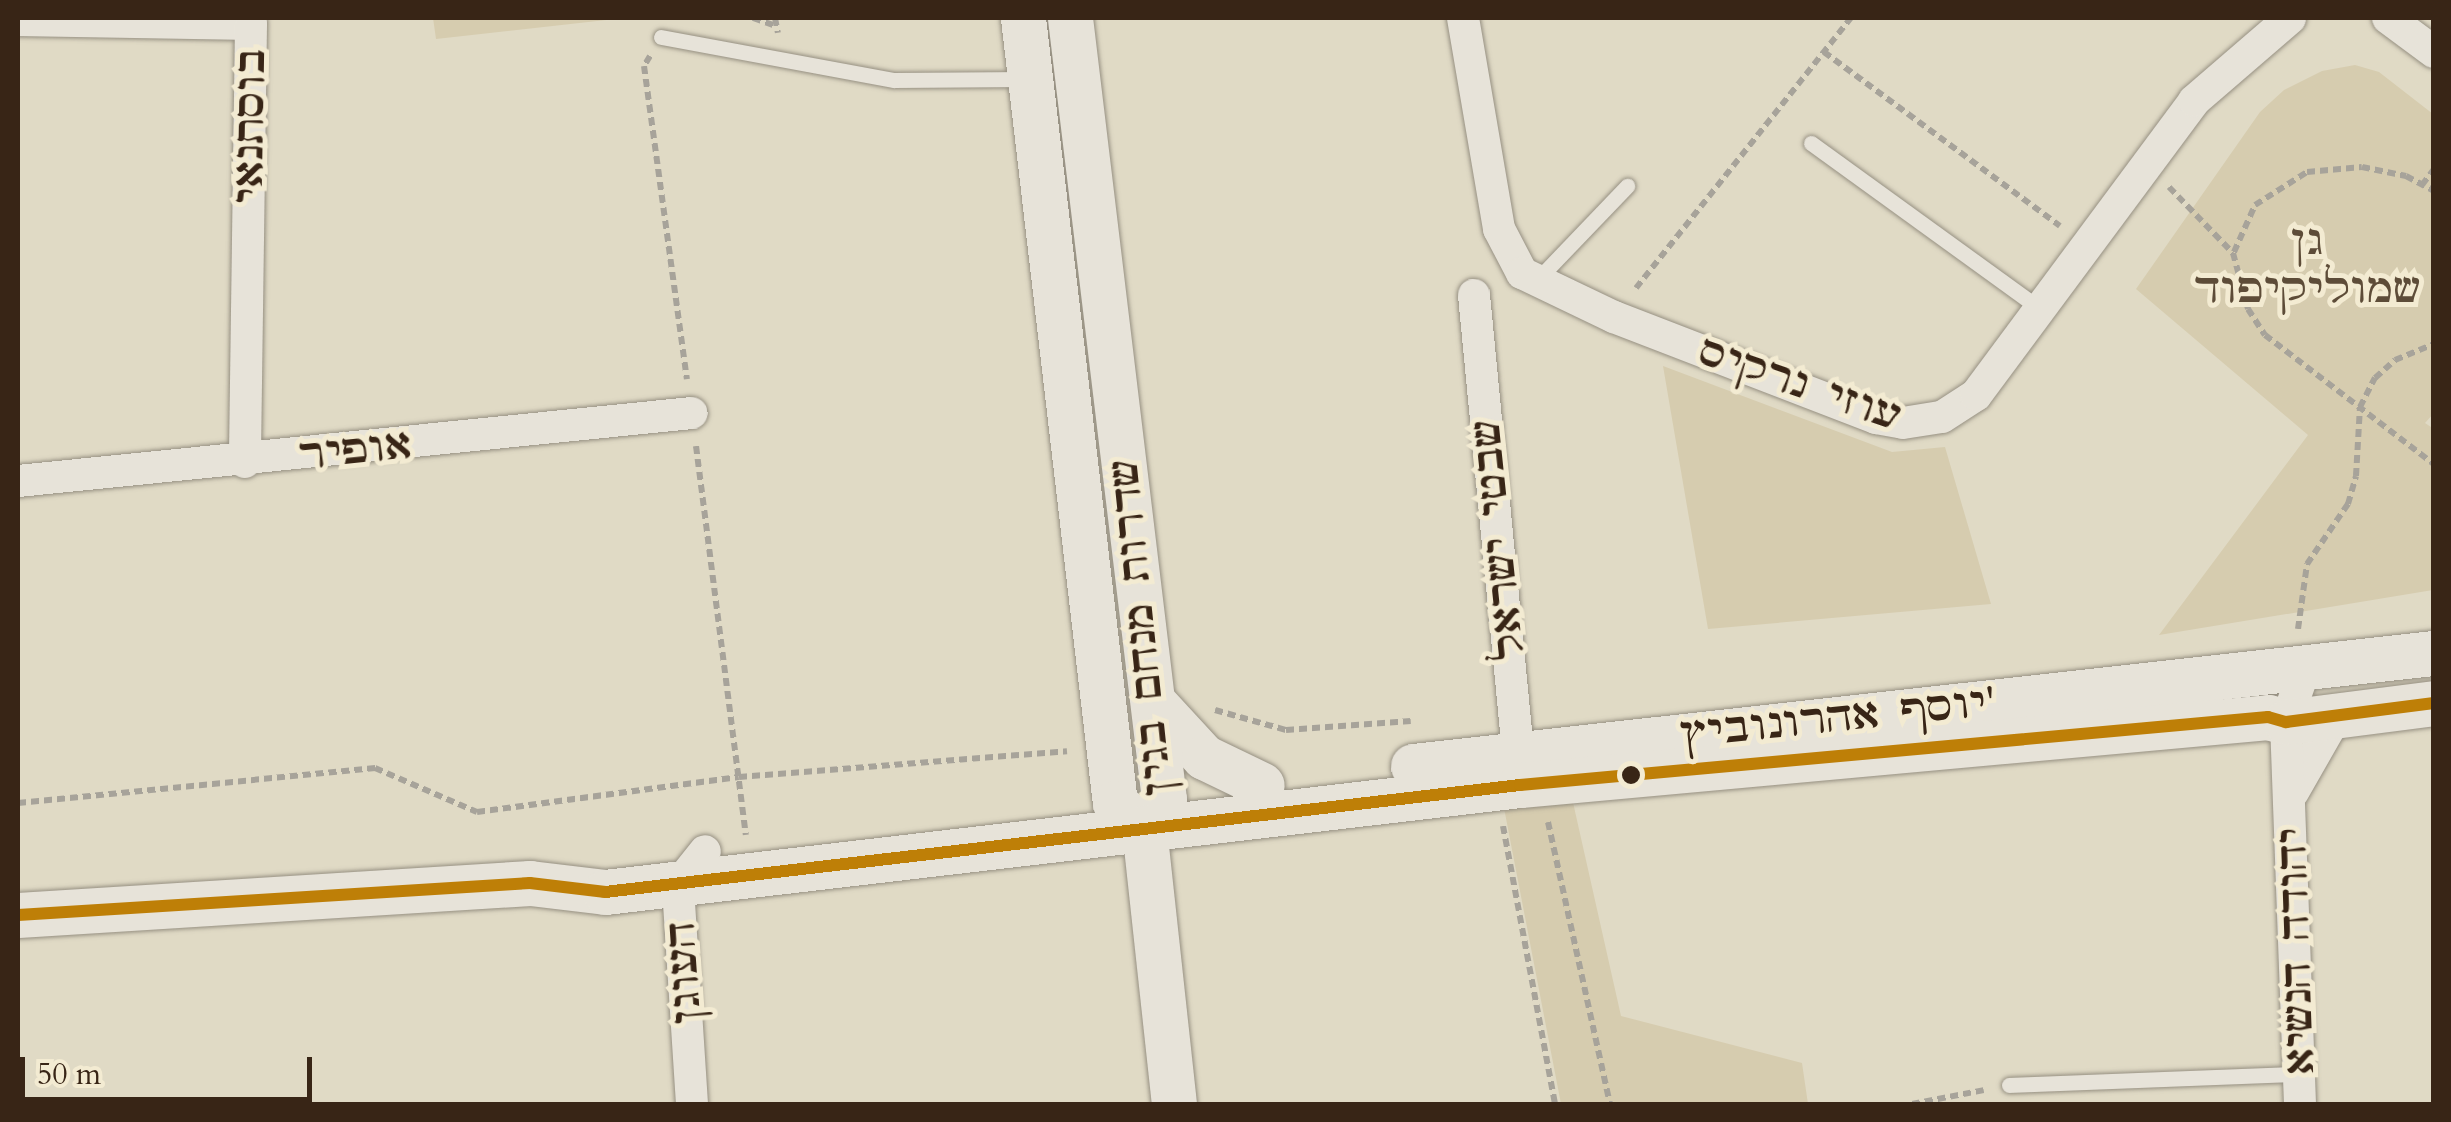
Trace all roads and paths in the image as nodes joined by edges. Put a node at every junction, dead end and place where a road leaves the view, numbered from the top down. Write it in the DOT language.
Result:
graph roads {
  1 [pos="753,18"];
  2 [pos="1023,18"];
  3 [pos="1070,18"];
  4 [pos="1463,18"];
  5 [pos="1851,18"];
  6 [pos="2290,18"];
  7 [pos="2388,18"];
  8 [pos="18,20"];
  9 [pos="777,27"];
  10 [pos="660,37"];
  11 [pos="1824,52"];
  12 [pos="2434,52"];
  13 [pos="1030,79"];
  14 [pos="1811,144"];
  15 [pos="2145,167"];
  16 [pos="2434,170"];
  17 [pos="2422,185"];
  18 [pos="1626,186"];
  19 [pos="2434,191"];
  20 [pos="2087,246"];
  21 [pos="2234,253"];
  22 [pos="1534,283"];
  23 [pos="1474,296"];
  24 [pos="2040,309"];
  25 [pos="1614,316"];
  26 [pos="2434,344"];
  27 [pos="2360,408"];
  28 [pos="692,413"];
  29 [pos="245,462"];
  30 [pos="2434,464"];
  31 [pos="18,481"];
  32 [pos="2434,653"];
  33 [pos="2306,668"];
  34 [pos="2434,703"];
  35 [pos="1156,705"];
  36 [pos="2338,713"];
  37 [pos="2286,722"];
  38 [pos="1108,748"];
  39 [pos="1519,778"];
  40 [pos="1262,785"];
  41 [pos="2291,796"];
  42 [pos="18,802"];
  43 [pos="1141,810"];
  44 [pos="691,868"];
  45 [pos="18,915"];
  46 [pos="2009,1085"];
  47 [pos="2300,1089"];
  48 [pos="692,1104"];
  49 [pos="1174,1104"];
  50 [pos="1556,1104"];
  51 [pos="1610,1104"];
  52 [pos="1912,1104"];
  1 -- 9 [label="path"];
  2 -- 13 [label="street, שדרות מנחם בגין"];
  3 -- 35 [label="street, שדרות מנחם בגין"];
  4 -- 22 [label="street"];
  5 -- 11 [label="path"];
  6 -- 15 [label="street, עוזי נרקיס"];
  7 -- 12 [label="street"];
  8 -- 29 [label="street, בוסתנאי"];
  10 -- 13 [label="lane"];
  11 -- 20 [label="path"];
  11 -- 25 [label="path"];
  13 -- 38 [label="street, שדרות מנחם בגין"];
  14 -- 24 [label="lane"];
  15 -- 20 [label="street, עוזי נרקיס"];
  15 -- 21 [label="path"];
  16 -- 17 [label="path"];
  17 -- 19 [label="path"];
  17 -- 21 [label="path"];
  18 -- 22 [label="lane"];
  20 -- 24 [label="street, עוזי נרקיס"];
  21 -- 27 [label="path"];
  22 -- 25 [label="street, עוזי נרקיס"];
  23 -- 39 [label="street, שבטי ישראל"];
  24 -- 25 [label="street, עוזי נרקיס"];
  26 -- 27 [label="path"];
  27 -- 30 [label="path"];
  27 -- 33 [label="path"];
  28 -- 29 [label="street, אופיר"];
  29 -- 31 [label="street, אופיר"];
  32 -- 33 [label="street, יוסף אהרונוביץ'"];
  33 -- 37 [label="street, יהודה הנשיא"];
  33 -- 39 [label="street, יוסף אהרונוביץ'"];
  34 -- 36 [label="street, יוסף אהרונוביץ'"];
  35 -- 40 [label="street"];
  35 -- 43 [label="street, שדרות מנחם בגין"];
  36 -- 37 [label="street, יוסף אהרונוביץ'"];
  36 -- 41 [label="street, יהודה הנשיא"];
  37 -- 39 [label="street, יוסף אהרונוביץ'"];
  37 -- 41 [label="street, יהודה הנשיא"];
  38 -- 42 [label="path"];
  38 -- 43 [label="street, שדרות מנחם בגין"];
  39 -- 40 [label="street, יוסף אהרונוביץ'"];
  39 -- 43 [label="street, יוסף אהרונוביץ'"];
  39 -- 50 [label="path"];
  39 -- 51 [label="path"];
  40 -- 43 [label="street, יוסף אהרונוביץ'"];
  41 -- 47 [label="street, יהודה הנשיא"];
  43 -- 44 [label="street, יוסף אהרונוביץ'"];
  43 -- 49 [label="street"];
  44 -- 45 [label="street, יוסף אהרונוביץ'"];
  44 -- 48 [label="street, העוגן"];
  46 -- 47 [label="lane"];
  46 -- 52 [label="path"];
}
